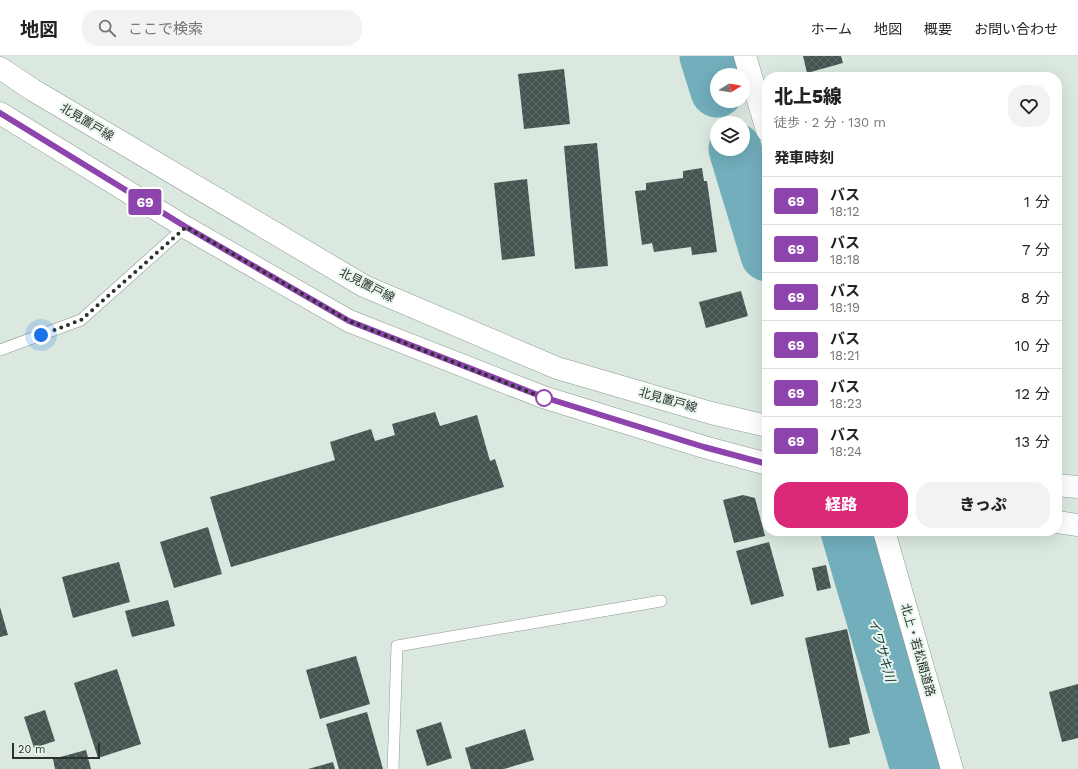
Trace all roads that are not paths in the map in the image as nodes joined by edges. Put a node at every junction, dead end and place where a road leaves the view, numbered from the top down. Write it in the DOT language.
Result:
graph roads {
  1 [pos="746,56"];
  2 [pos="0,68"];
  3 [pos="762,112"];
  4 [pos="0,113"];
  5 [pos="186,227"];
  6 [pos="0,350"];
  7 [pos="762,425"];
  8 [pos="762,463"];
  9 [pos="1062,485"];
  10 [pos="1078,487"];
  11 [pos="1062,523"];
  12 [pos="1078,525"];
  13 [pos="885,536"];
  14 [pos="661,601"];
  15 [pos="393,769"];
  16 [pos="952,769"];
  1 -- 3 [label="main road"];
  2 -- 7 [label="main road, 北見置戸線"];
  4 -- 5 [label="main road"];
  5 -- 6 [label="lane"];
  5 -- 8 [label="main road"];
  9 -- 10 [label="main road"];
  11 -- 12 [label="main road"];
  13 -- 16 [label="main road, 北上・若松間道路"];
  14 -- 15 [label="lane"];
}
